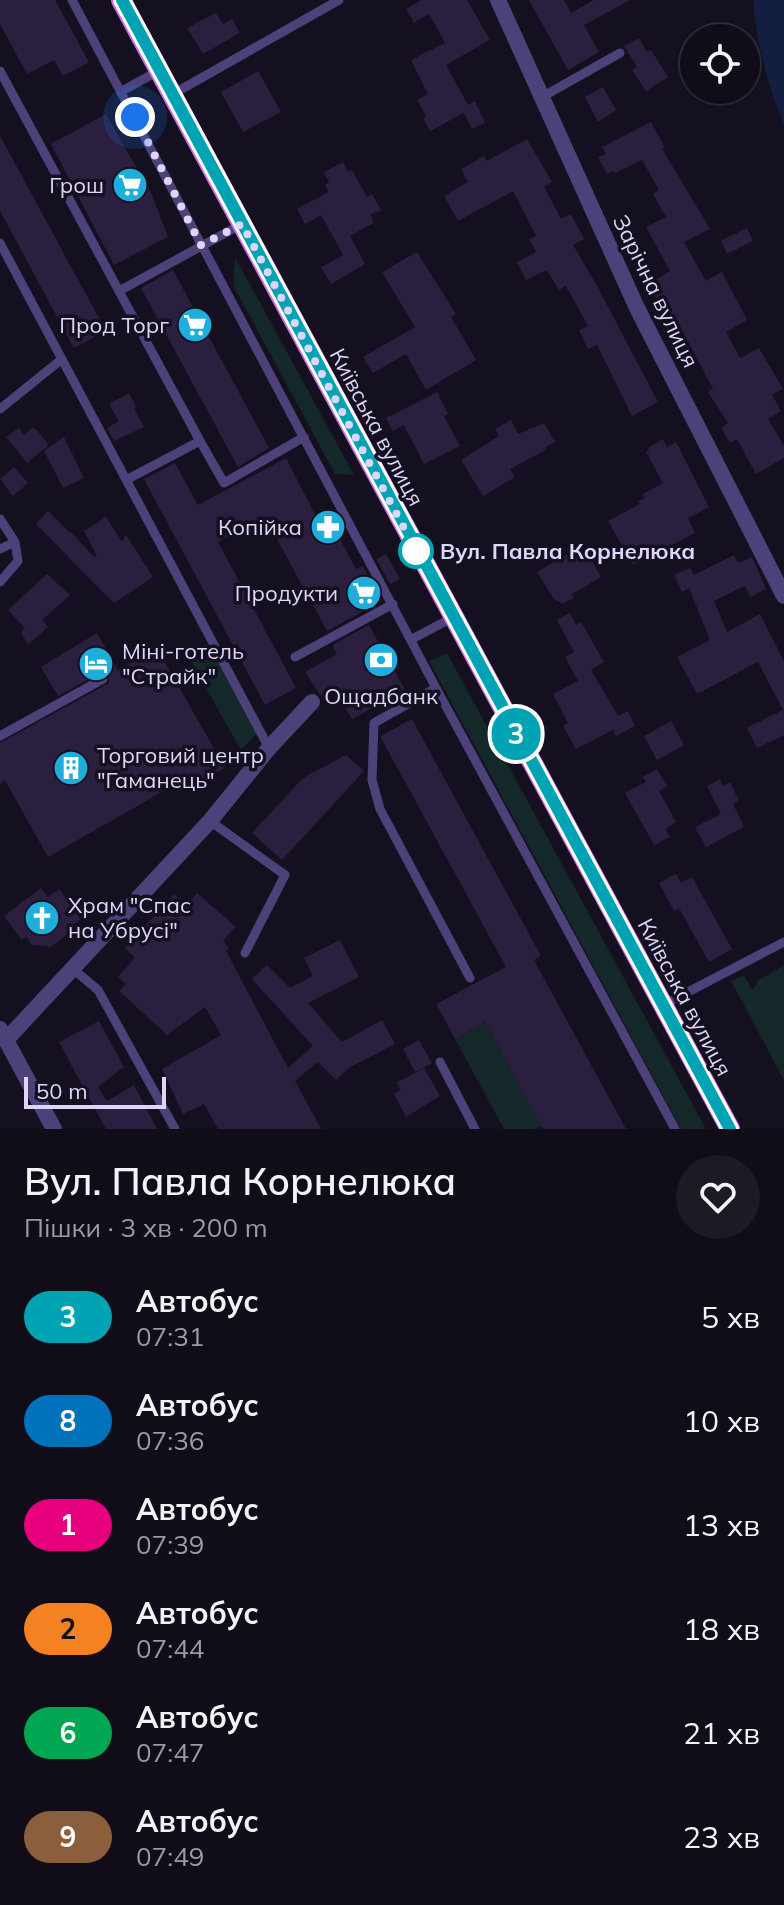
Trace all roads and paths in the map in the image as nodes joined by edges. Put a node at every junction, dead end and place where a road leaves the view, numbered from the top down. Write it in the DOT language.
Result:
graph roads {
  1 [pos="72,0"];
  2 [pos="121,0"];
  3 [pos="339,0"];
  4 [pos="498,0"];
  5 [pos="620,53"];
  6 [pos="160,70"];
  7 [pos="0,71"];
  8 [pos="122,91"];
  9 [pos="173,94"];
  10 [pos="542,97"];
  11 [pos="242,224"];
  12 [pos="0,243"];
  13 [pos="201,245"];
  14 [pos="119,291"];
  15 [pos="62,359"];
  16 [pos="0,409"];
  17 [pos="304,437"];
  18 [pos="200,441"];
  19 [pos="126,480"];
  20 [pos="0,519"];
  21 [pos="15,542"];
  22 [pos="0,549"];
  23 [pos="0,582"];
  24 [pos="784,596"];
  25 [pos="393,604"];
  26 [pos="452,618"];
  27 [pos="412,639"];
  28 [pos="295,657"];
  29 [pos="103,679"];
  30 [pos="436,688"];
  31 [pos="312,702"];
  32 [pos="0,736"];
  33 [pos="269,748"];
  34 [pos="210,821"];
  35 [pos="784,942"];
  36 [pos="245,953"];
  37 [pos="73,969"];
  38 [pos="470,978"];
  39 [pos="663,1005"];
  40 [pos="3,1034"];
  41 [pos="440,1062"];
  42 [pos="54,1129"];
  43 [pos="175,1129"];
  44 [pos="475,1129"];
  45 [pos="675,1129"];
  46 [pos="730,1129"];
  1 -- 8 [label="lane"];
  2 -- 6 [label="main road, Київська вулиця"];
  3 -- 9 [label="lane"];
  4 -- 10 [label="street, Зарічна вулиця"];
  5 -- 10 [label="lane"];
  6 -- 8 [label="lane"];
  6 -- 9 [label="main road, Київська вулиця"];
  7 -- 14 [label="lane"];
  8 -- 13 [label="lane"];
  9 -- 11 [label="main road, Київська вулиця"];
  10 -- 24 [label="street, Зарічна вулиця"];
  11 -- 13 [label="lane"];
  11 -- 26 [label="main road, Київська вулиця"];
  12 -- 15 [label="lane"];
  13 -- 14 [label="lane"];
  13 -- 17 [label="lane"];
  14 -- 18 [label="lane"];
  15 -- 16 [label="lane"];
  15 -- 19 [label="lane"];
  17 -- 18 [label="lane"];
  17 -- 25 [label="lane"];
  18 -- 19 [label="lane"];
  19 -- 33 [label="lane"];
  20 -- 21 [label="lane"];
  21 -- 22 [label="lane"];
  21 -- 23 [label="lane"];
  25 -- 27 [label="lane"];
  25 -- 28 [label="lane"];
  26 -- 27 [label="lane"];
  26 -- 39 [label="main road, Київська вулиця"];
  27 -- 30 [label="lane"];
  29 -- 32 [label="lane"];
  30 -- 38 [label="lane"];
  30 -- 45 [label="lane"];
  31 -- 33 [label="street"];
  33 -- 34 [label="street"];
  34 -- 36 [label="lane"];
  34 -- 37 [label="street"];
  35 -- 39 [label="lane"];
  37 -- 40 [label="street"];
  37 -- 43 [label="lane"];
  39 -- 46 [label="main road, Київська вулиця"];
  40 -- 42 [label="street"];
  41 -- 44 [label="lane"];
}
